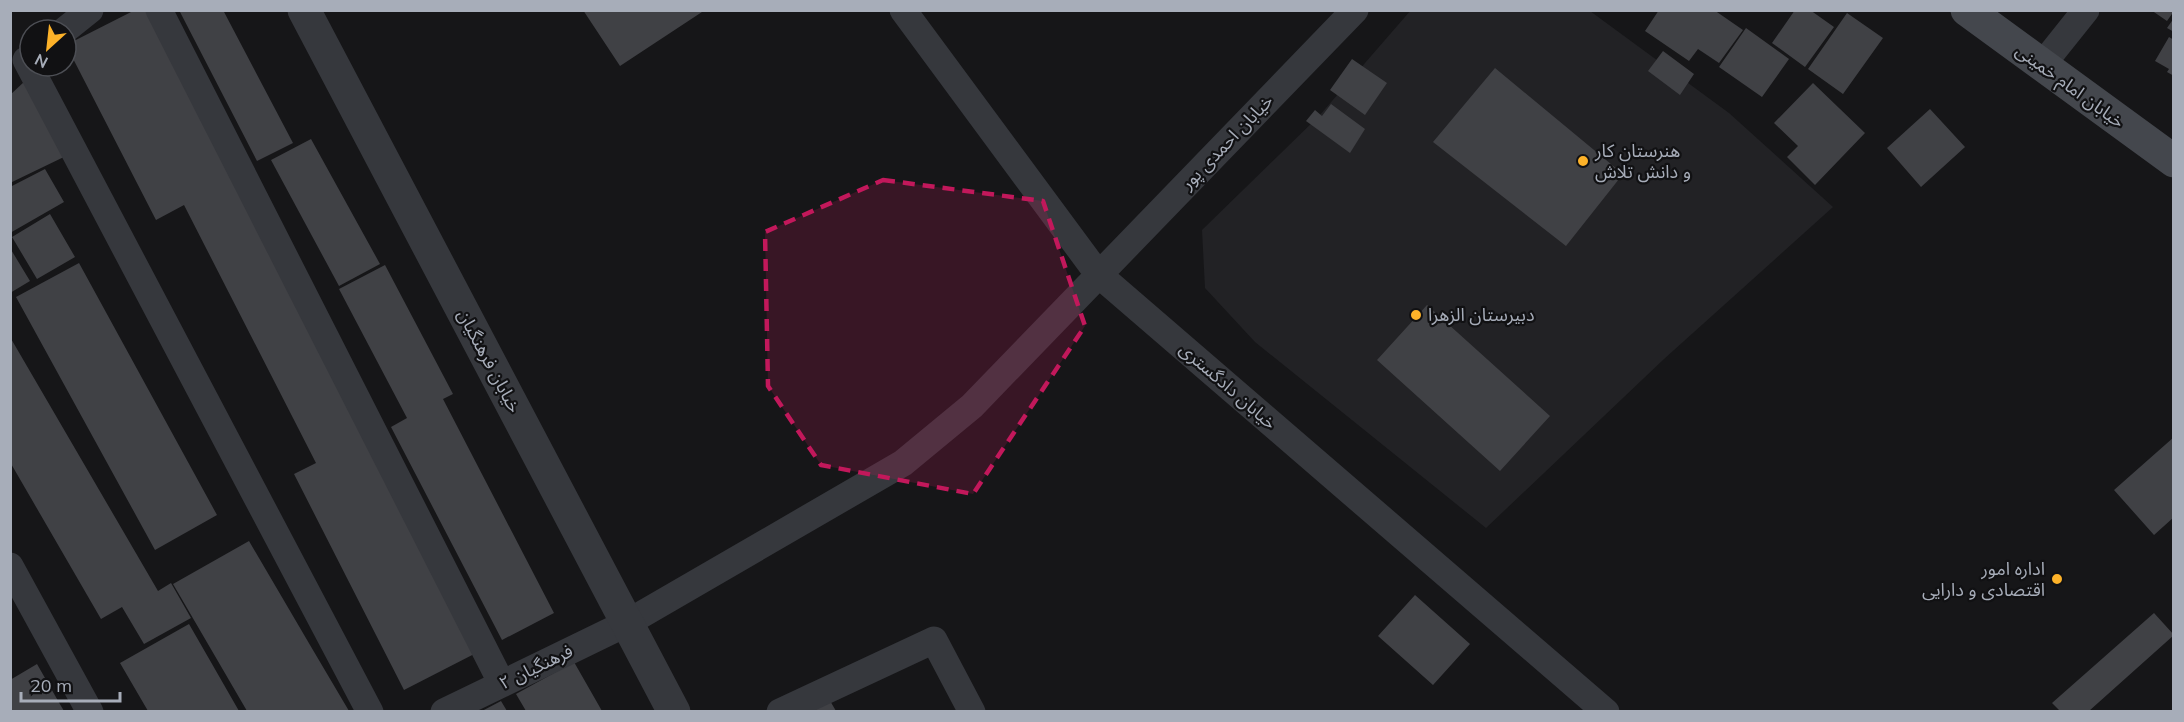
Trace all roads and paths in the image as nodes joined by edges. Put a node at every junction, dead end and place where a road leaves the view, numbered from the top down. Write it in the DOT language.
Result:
graph roads {
  1 [pos="90,10"];
  2 [pos="159,10"];
  3 [pos="304,10"];
  4 [pos="903,10"];
  5 [pos="1356,10"];
  6 [pos="1967,10"];
  7 [pos="2086,10"];
  8 [pos="78,20"];
  9 [pos="2042,65"];
  10 [pos="30,78"];
  11 [pos="2174,161"];
  12 [pos="1098,274"];
  13 [pos="10,566"];
  14 [pos="627,623"];
  15 [pos="502,684"];
  16 [pos="90,711"];
  17 [pos="370,711"];
  18 [pos="444,711"];
  19 [pos="674,711"];
  20 [pos="780,711"];
  21 [pos="972,711"];
  22 [pos="1606,711"];
  1 -- 8 [label="street"];
  2 -- 15 [label="street"];
  3 -- 14 [label="street, خیابان فرهنگیان"];
  4 -- 12 [label="street, خیابان دادگستری"];
  5 -- 12 [label="street, خیابان احمدی پور"];
  6 -- 9 [label="main road, خیابان امام خمینی"];
  7 -- 9 [label="street"];
  9 -- 11 [label="main road, خیابان امام خمینی"];
  10 -- 17 [label="street"];
  12 -- 14 [label="street, خیابان احمدی پور"];
  12 -- 22 [label="street, خیابان دادگستری"];
  13 -- 16 [label="street"];
  14 -- 15 [label="street, فرهنگیان ۲"];
  14 -- 19 [label="street, خیابان فرهنگیان"];
  15 -- 18 [label="street, فرهنگیان ۲"];
  20 -- 21 [label="street"];
}
